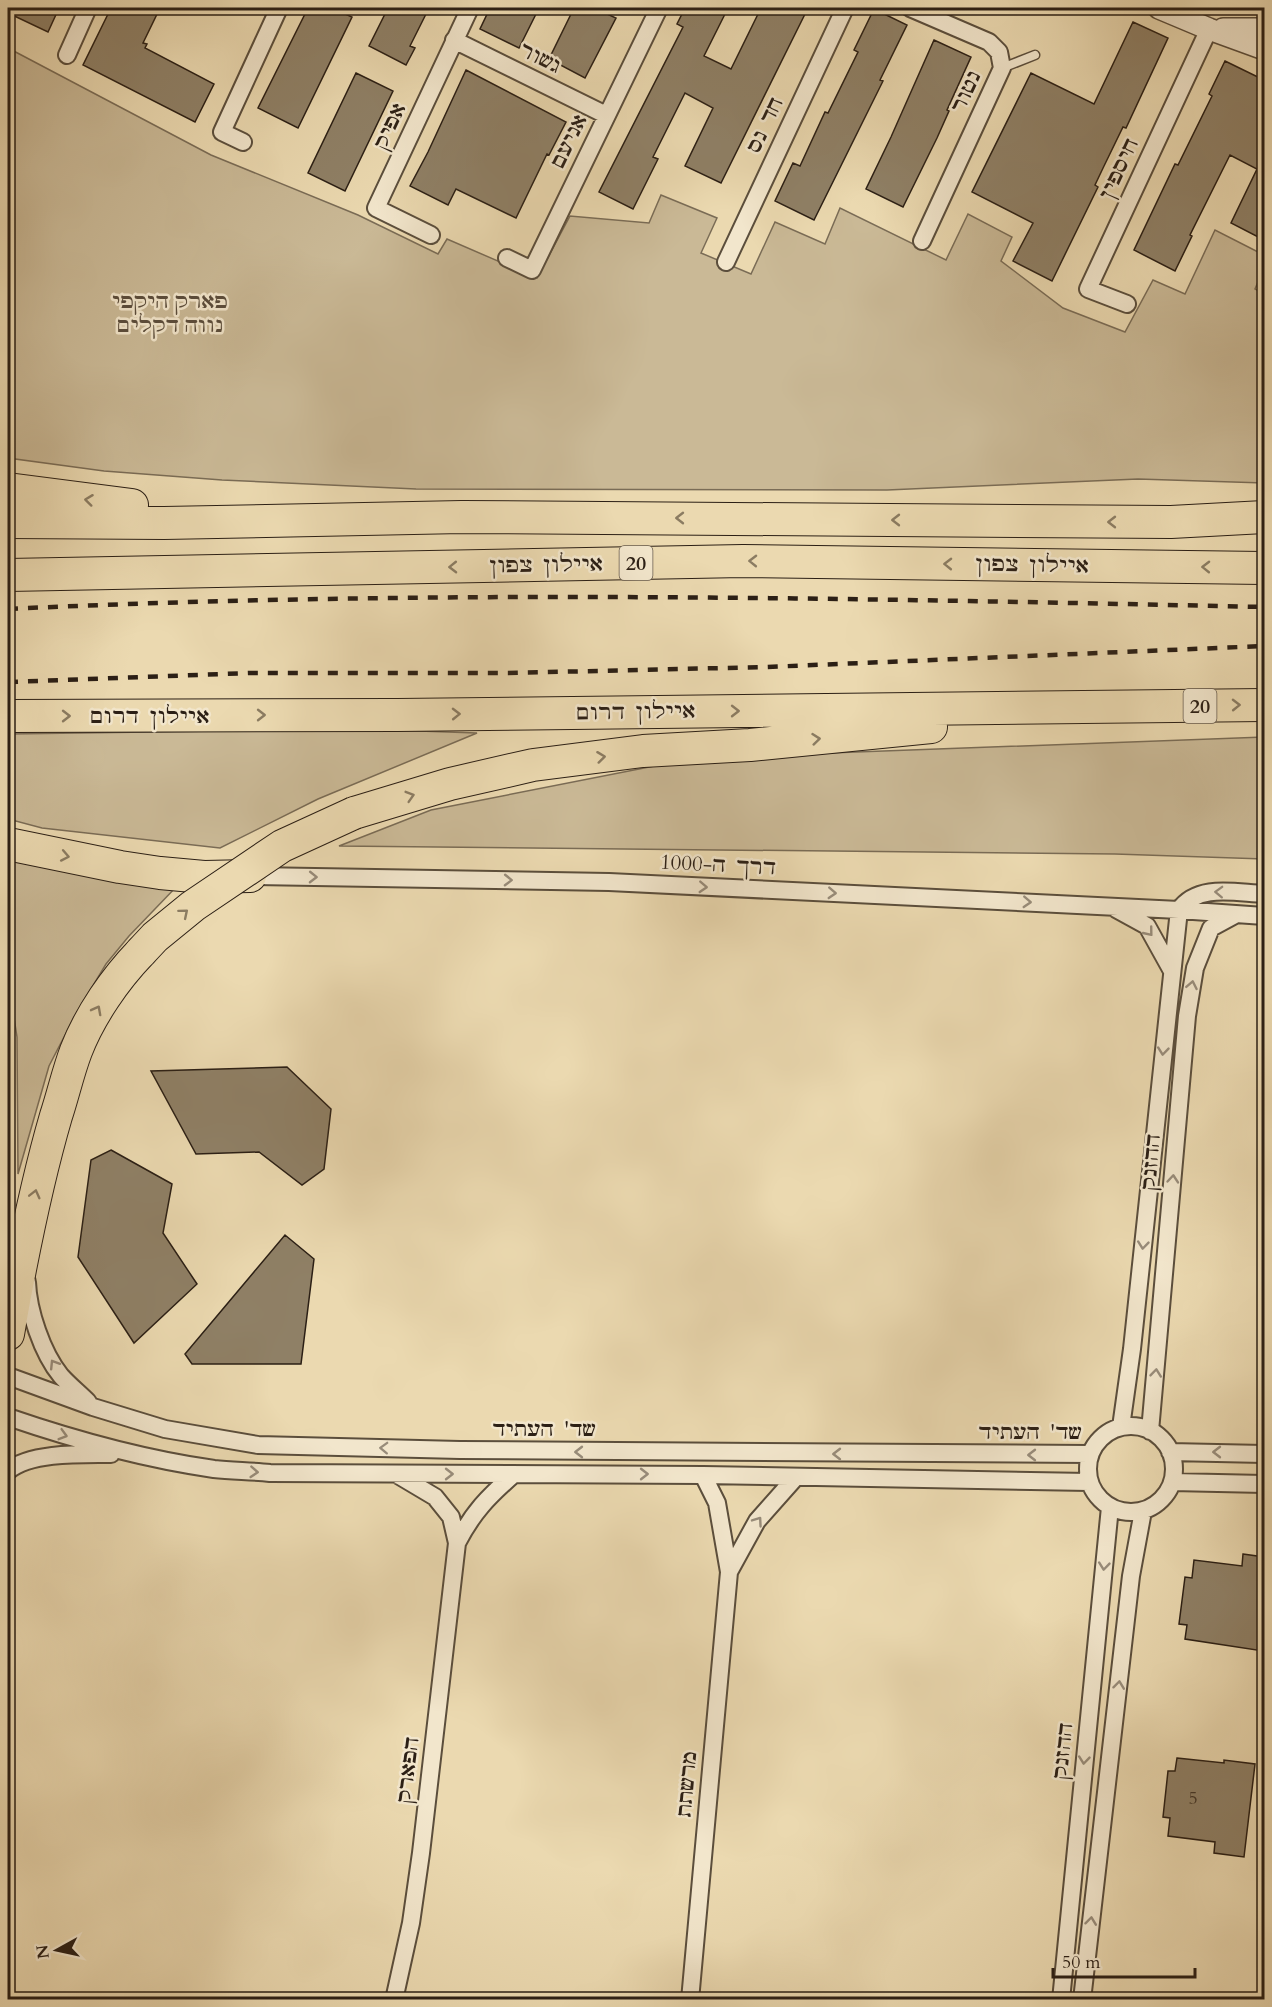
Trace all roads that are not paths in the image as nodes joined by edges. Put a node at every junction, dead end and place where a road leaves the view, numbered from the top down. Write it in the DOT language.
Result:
graph roads {
  1 [pos="88,8"];
  2 [pos="279,8"];
  3 [pos="470,8"];
  4 [pos="659,8"];
  5 [pos="845,8"];
  6 [pos="910,8"];
  7 [pos="1159,8"];
  8 [pos="1209,29"];
  9 [pos="1264,29"];
  10 [pos="454,40"];
  11 [pos="1264,49"];
  12 [pos="67,55"];
  13 [pos="1035,55"];
  14 [pos="1002,68"];
  15 [pos="606,115"];
  16 [pos="243,142"];
  17 [pos="431,235"];
  18 [pos="922,241"];
  19 [pos="507,258"];
  20 [pos="726,262"];
  21 [pos="1127,304"];
  22 [pos="8,489"];
  23 [pos="462,517"];
  24 [pos="1264,517"];
  25 [pos="8,522"];
  26 [pos="1171,522"];
  27 [pos="1264,530"];
  28 [pos="1264,568"];
  29 [pos="8,575"];
  30 [pos="1264,705"];
  31 [pos="1135,708"];
  32 [pos="8,716"];
  33 [pos="8,844"];
  34 [pos="255,876"];
  35 [pos="1264,894"];
  36 [pos="1112,907"];
  37 [pos="1179,910"];
  38 [pos="1236,915"];
  39 [pos="1264,916"];
  40 [pos="1172,971"];
  41 [pos="25,1236"];
  42 [pos="8,1334"];
  43 [pos="8,1376"];
  44 [pos="93,1407"];
  45 [pos="8,1417"];
  46 [pos="1121,1427"];
  47 [pos="1150,1431"];
  48 [pos="1170,1452"];
  49 [pos="134,1454"];
  50 [pos="1090,1454"];
  51 [pos="1264,1454"];
  52 [pos="8,1471"];
  53 [pos="397,1474"];
  54 [pos="514,1474"];
  55 [pos="703,1475"];
  56 [pos="796,1477"];
  57 [pos="1089,1482"];
  58 [pos="1172,1482"];
  59 [pos="1264,1484"];
  60 [pos="1110,1508"];
  61 [pos="1143,1511"];
  62 [pos="457,1543"];
  63 [pos="729,1572"];
  64 [pos="394,2000"];
  65 [pos="690,2000"];
  66 [pos="1060,2000"];
  67 [pos="1082,2000"];
  1 -- 12 [label="street"];
  2 -- 16 [label="street"];
  3 -- 10 [label="street, אפיק"];
  4 -- 15 [label="street, אניעם"];
  5 -- 20 [label="street, חד נס"];
  6 -- 14 [label="street, נטור"];
  7 -- 8 [label="street"];
  8 -- 9 [label="street"];
  8 -- 11 [label="street"];
  8 -- 21 [label="street, חיספין"];
  10 -- 15 [label="street, גשור"];
  10 -- 17 [label="street, אפיק"];
  13 -- 14 [label="lane"];
  14 -- 18 [label="street, נטור"];
  15 -- 19 [label="street, אניעם"];
  23 -- 22 [label="highway, one-way"];
  23 -- 25 [label="highway"];
  26 -- 23 [label="highway, one-way"];
  24 -- 26 [label="highway"];
  26 -- 27 [label="highway"];
  28 -- 29 [label="highway, איילון צפון / 20, one-way"];
  31 -- 30 [label="highway, איילון דרום / 20, one-way"];
  32 -- 31 [label="highway, איילון דרום / 20, one-way"];
  41 -- 31 [label="highway, one-way, bridge"];
  33 -- 34 [label="highway, one-way"];
  34 -- 36 [label="street, דרך ה-1000, one-way"];
  35 -- 37 [label="street, one-way"];
  36 -- 37 [label="street, דרך ה-1000"];
  36 -- 40 [label="street, one-way"];
  37 -- 38 [label="street, דרך ה-1000"];
  37 -- 40 [label="street, ההזנק"];
  38 -- 39 [label="street, דרך ה-1000"];
  47 -- 38 [label="street, ההזנק, one-way"];
  40 -- 46 [label="street, ההזנק, one-way"];
  41 -- 42 [label="highway"];
  44 -- 41 [label="street, one-way"];
  43 -- 44 [label="street, שד' העתיד"];
  50 -- 44 [label="street, שד' העתיד, one-way"];
  45 -- 49 [label="street, one-way"];
  46 -- 47 [label="street"];
  46 -- 50 [label="street"];
  47 -- 48 [label="street"];
  51 -- 48 [label="street, one-way"];
  48 -- 58 [label="street"];
  49 -- 52 [label="street"];
  49 -- 53 [label="street, one-way"];
  50 -- 57 [label="street"];
  53 -- 54 [label="street, one-way"];
  53 -- 62 [label="street, הפארק"];
  54 -- 55 [label="street, one-way"];
  54 -- 62 [label="street, הפארק"];
  55 -- 56 [label="street"];
  55 -- 63 [label="street, מרשתת"];
  56 -- 57 [label="street"];
  63 -- 56 [label="street, מרשתת, one-way"];
  57 -- 60 [label="street"];
  58 -- 59 [label="street"];
  58 -- 61 [label="street"];
  60 -- 61 [label="street"];
  60 -- 66 [label="street, ההזנק, one-way"];
  67 -- 61 [label="street, one-way"];
  62 -- 64 [label="street, הפארק"];
  63 -- 65 [label="street, מרשתת"];
}
